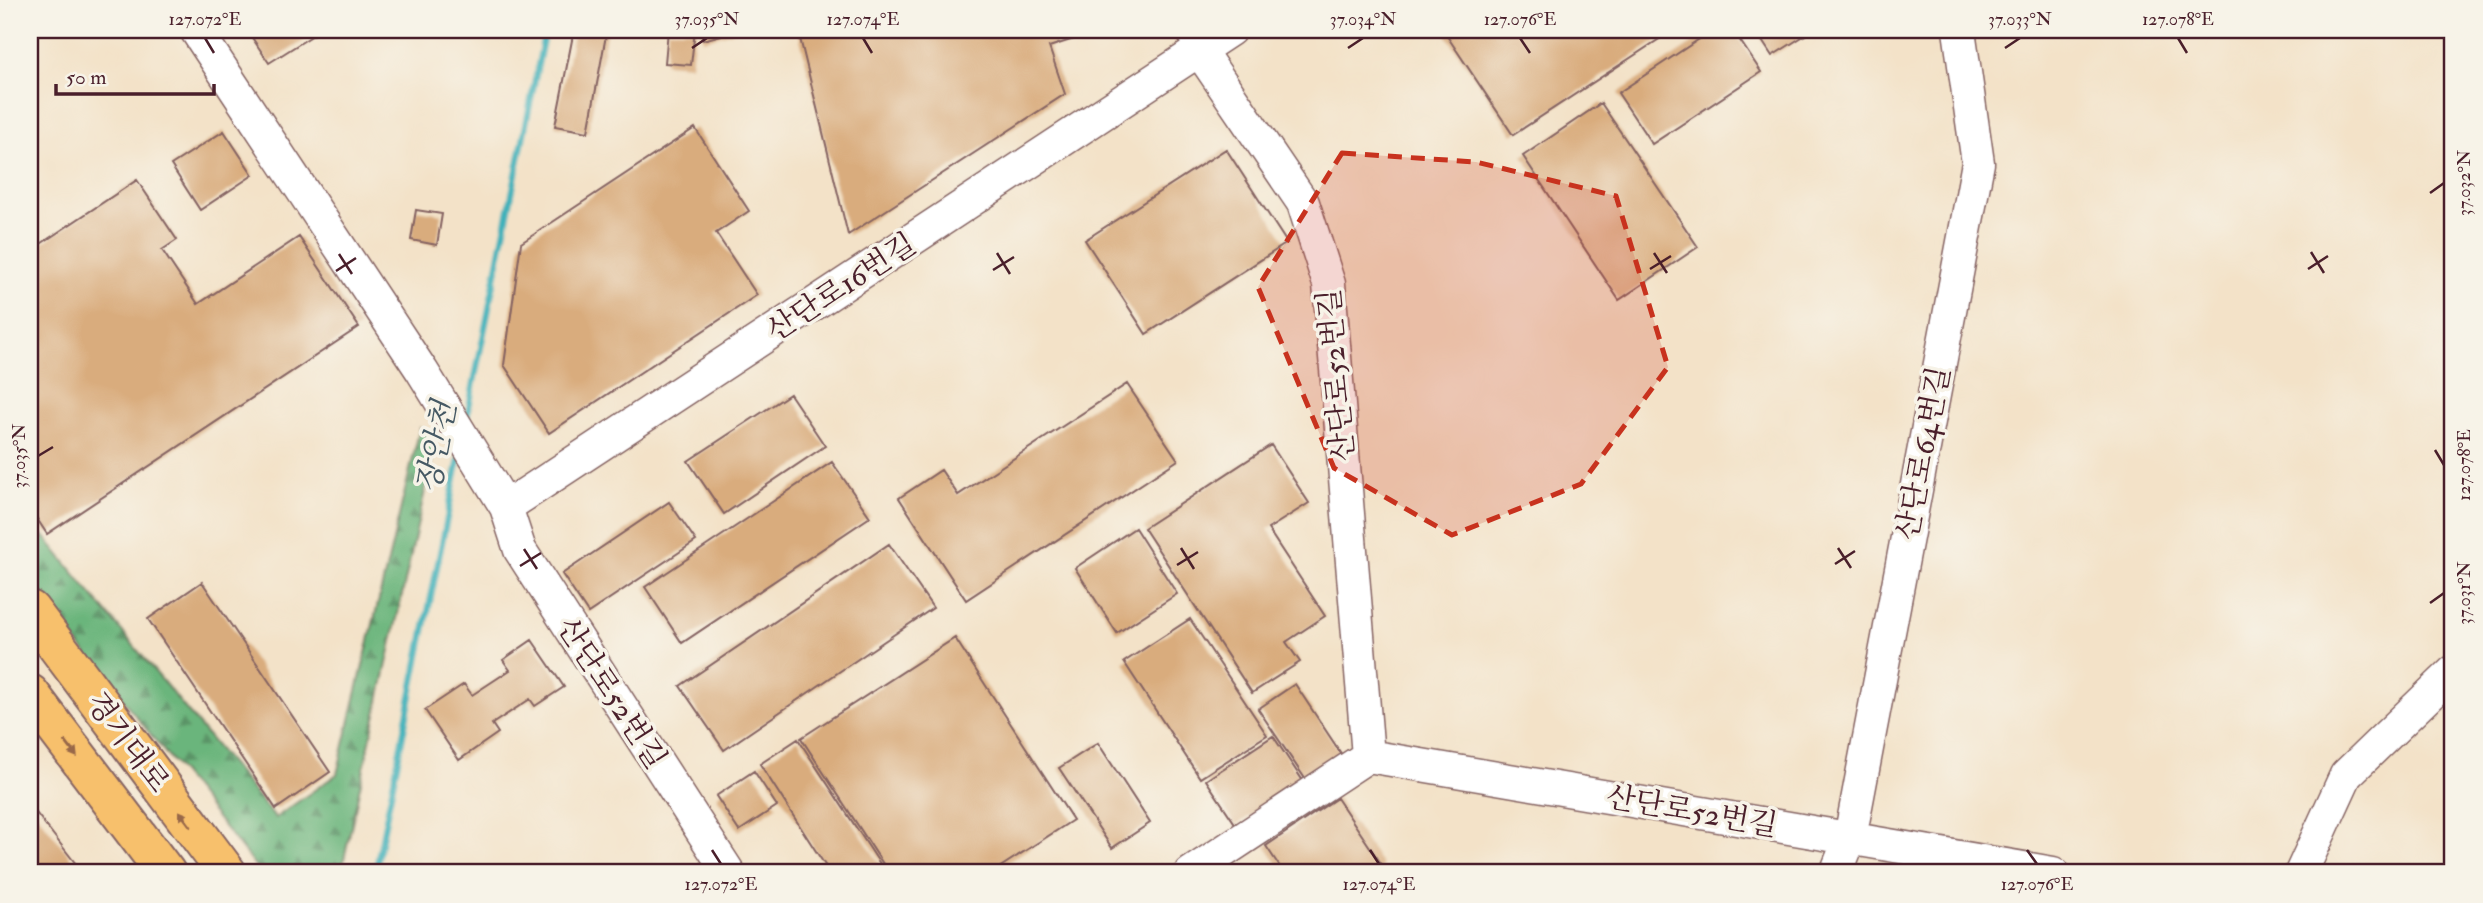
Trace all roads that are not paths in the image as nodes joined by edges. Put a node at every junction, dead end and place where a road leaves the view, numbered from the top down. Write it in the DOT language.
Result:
graph roads {
  1 [pos="196,30"];
  2 [pos="1230,30"];
  3 [pos="1959,30"];
  4 [pos="1196,40"];
  5 [pos="506,507"];
  6 [pos="30,610"];
  7 [pos="2453,673"];
  8 [pos="30,694"];
  9 [pos="1368,756"];
  10 [pos="1850,838"];
  11 [pos="166,873"];
  12 [pos="227,873"];
  13 [pos="729,873"];
  14 [pos="1191,873"];
  15 [pos="1836,873"];
  16 [pos="2053,873"];
  17 [pos="2301,873"];
  1 -- 5 [label="street"];
  2 -- 4 [label="street, 산단로16번길"];
  3 -- 10 [label="street, 산단로64번길"];
  4 -- 5 [label="street, 산단로16번길"];
  4 -- 9 [label="street, 산단로52번길"];
  5 -- 13 [label="street, 산단로52번길"];
  12 -- 6 [label="main road, 경기대로, one-way"];
  7 -- 17 [label="street"];
  8 -- 11 [label="main road, 경기대로, one-way"];
  9 -- 10 [label="street, 산단로52번길"];
  9 -- 14 [label="street"];
  10 -- 15 [label="street, 산단로64번길"];
  10 -- 16 [label="street, 산단로52번길"];
}
